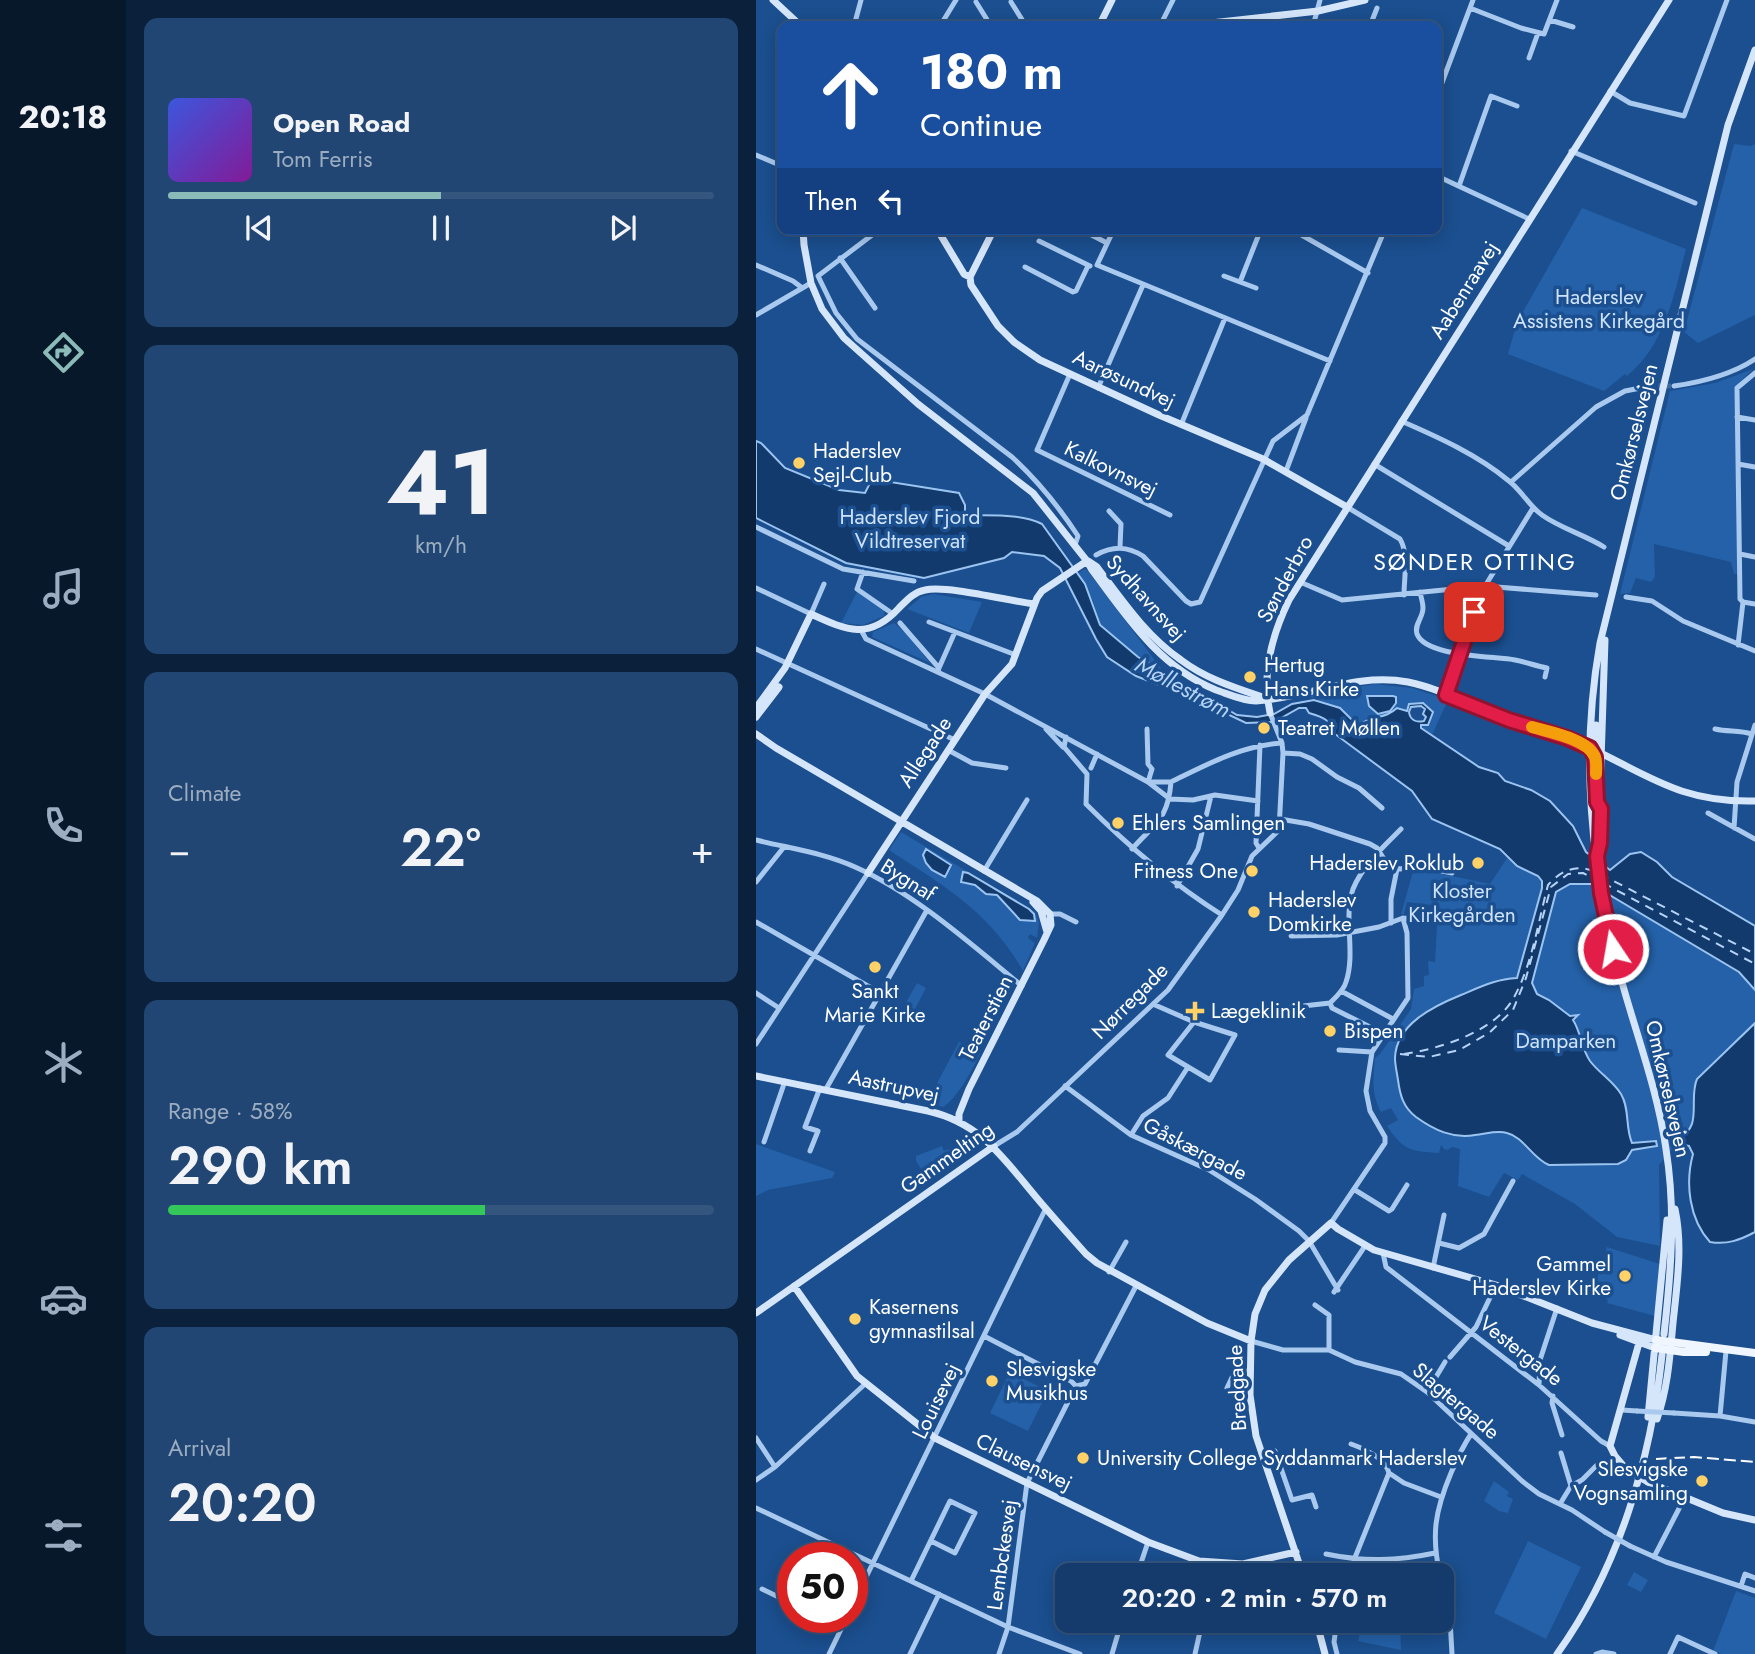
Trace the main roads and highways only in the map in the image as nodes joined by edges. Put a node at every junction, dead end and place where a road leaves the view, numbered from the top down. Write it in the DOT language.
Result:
graph roads {
  1 [pos="1726,1351"];
  2 [pos="1755,1353"];
  1 -- 1 [label="main road"];
  1 -- 2 [label="main road"];
}
